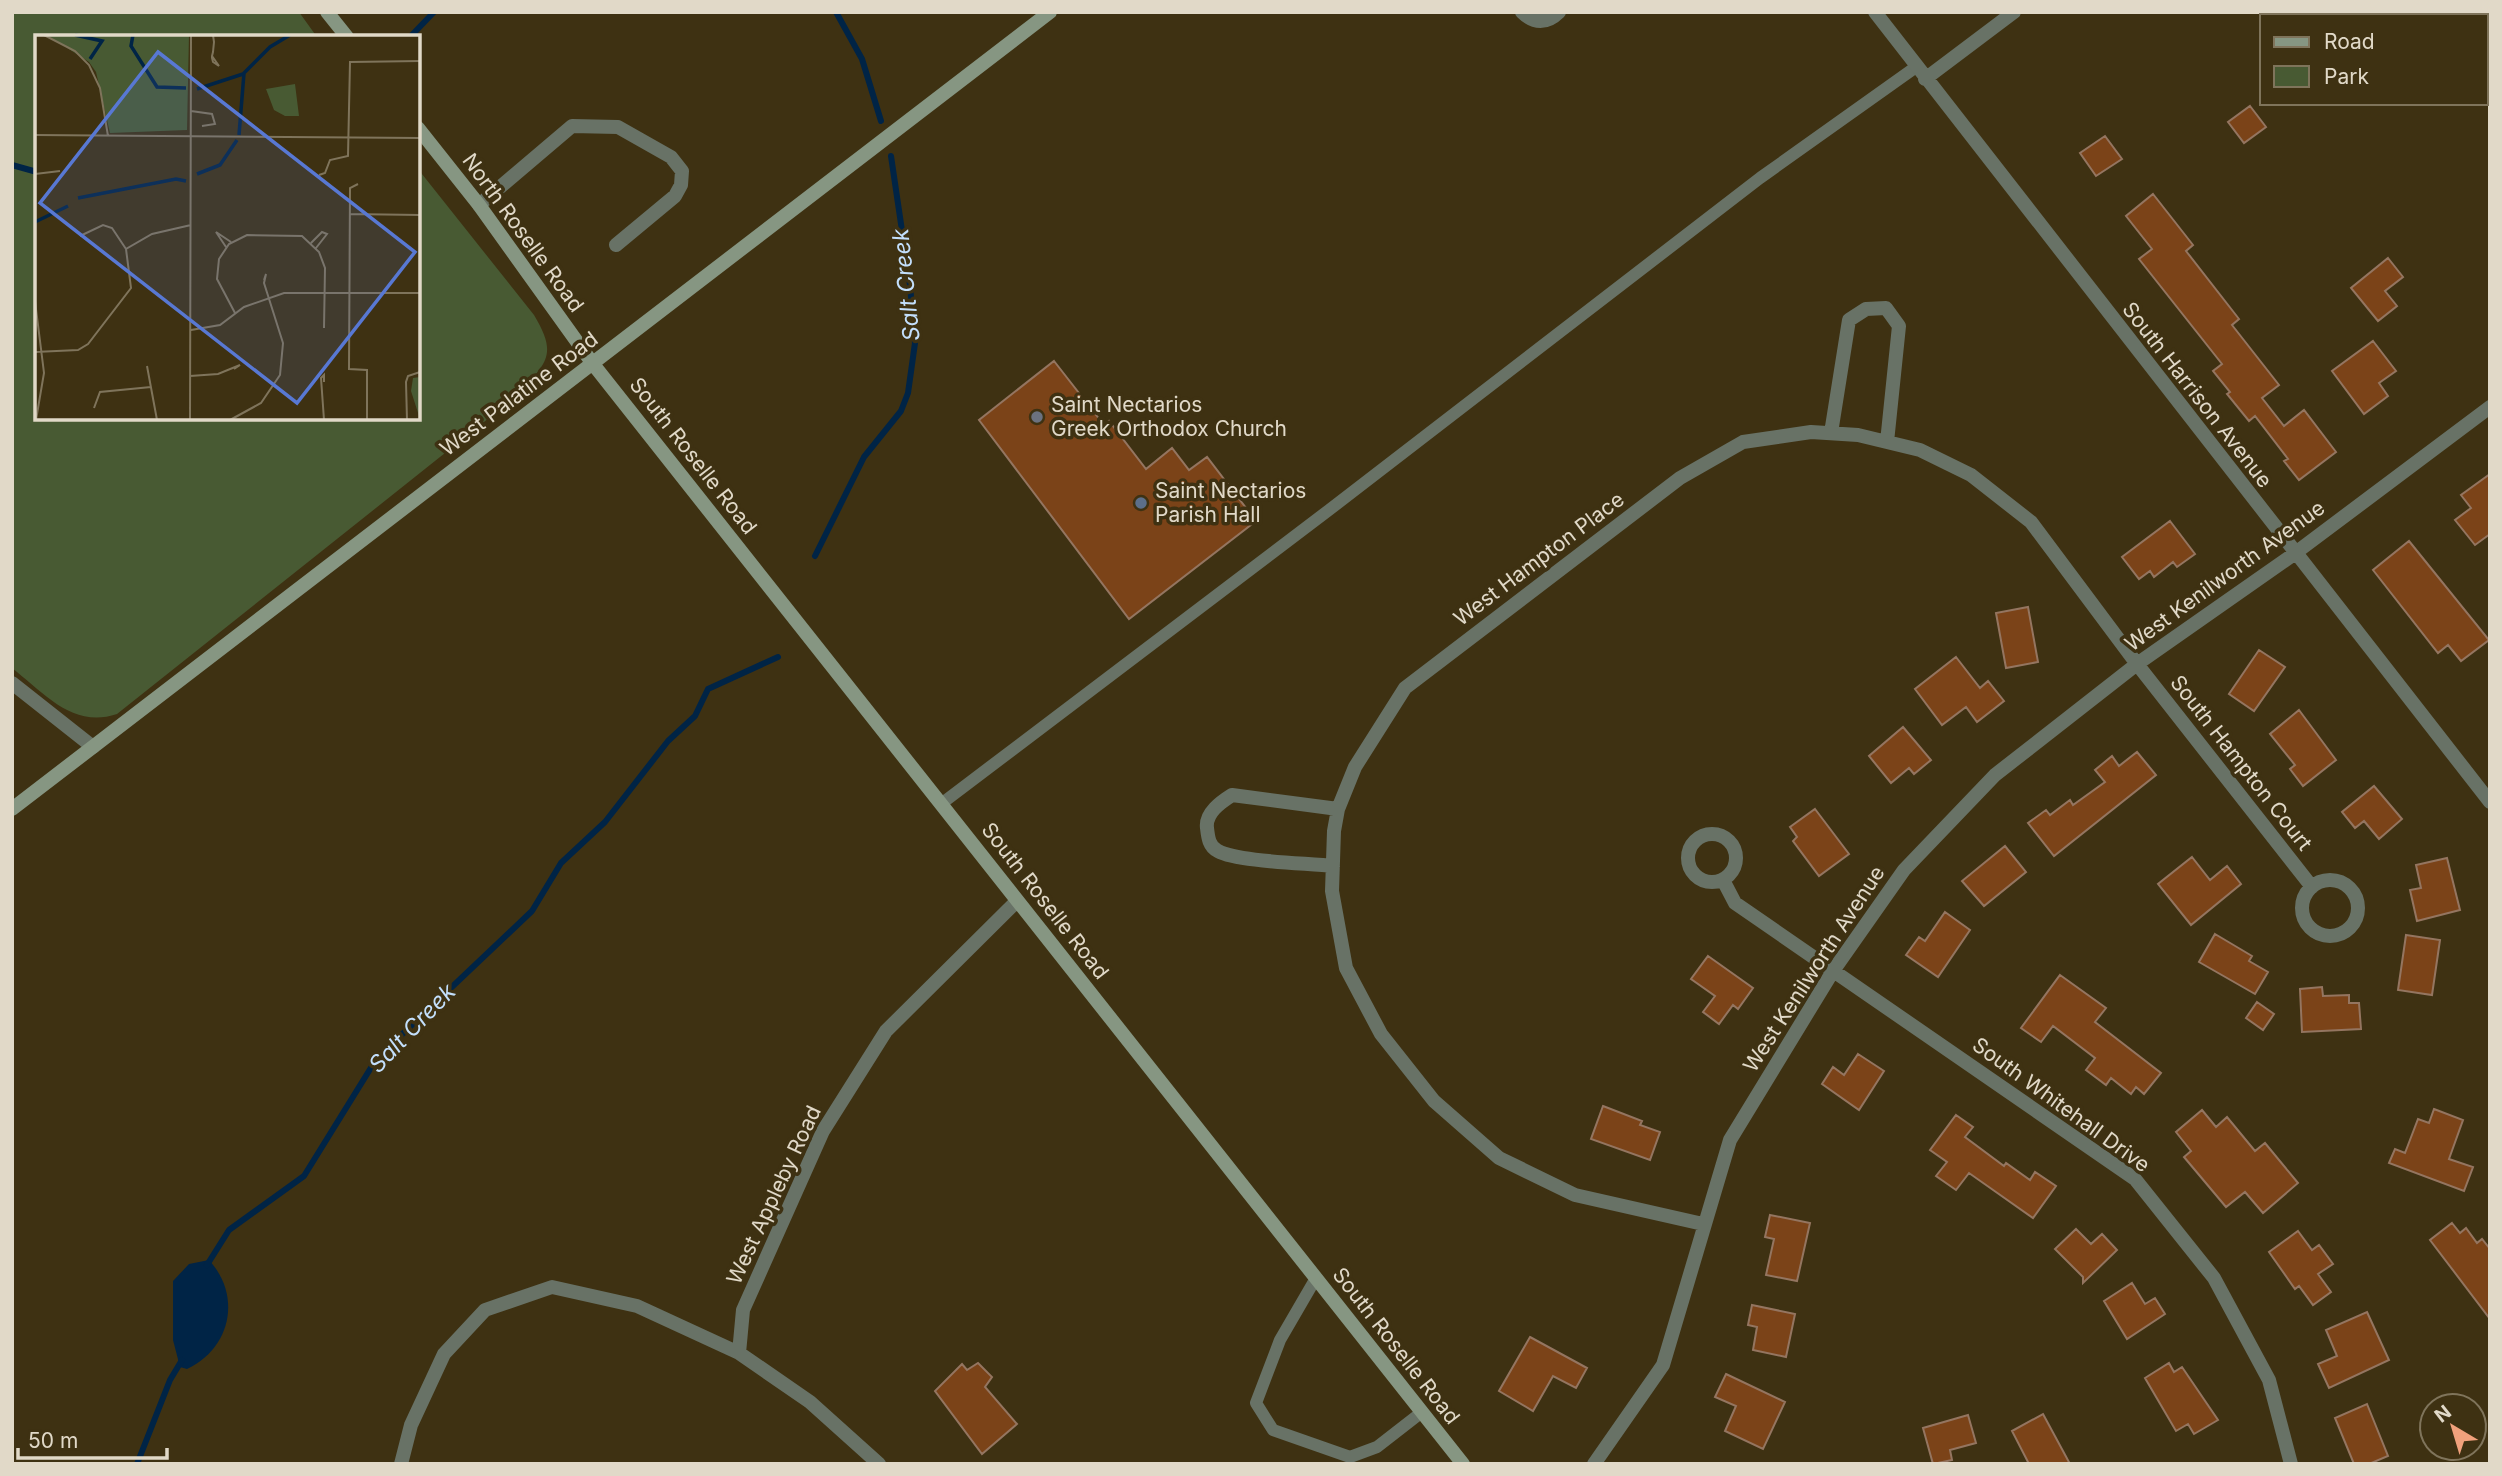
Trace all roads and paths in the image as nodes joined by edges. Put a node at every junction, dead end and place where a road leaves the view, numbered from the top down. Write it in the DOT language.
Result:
graph roads {
  1 [pos="327,12"];
  2 [pos="1050,12"];
  3 [pos="1522,12"];
  4 [pos="1559,12"];
  5 [pos="1875,12"];
  6 [pos="2014,12"];
  7 [pos="345,35"];
  8 [pos="1916,67"];
  9 [pos="1925,79"];
  10 [pos="420,131"];
  11 [pos="479,205"];
  12 [pos="616,245"];
  13 [pos="593,364"];
  14 [pos="2490,407"];
  15 [pos="1831,433"];
  16 [pos="1887,442"];
  17 [pos="2294,554"];
  18 [pos="2137,664"];
  19 [pos="12,682"];
  20 [pos="93,747"];
  21 [pos="2490,802"];
  22 [pos="941,804"];
  23 [pos="12,809"];
  24 [pos="1338,809"];
  25 [pos="1333,866"];
  26 [pos="1723,880"];
  27 [pos="2312,887"];
  28 [pos="1017,901"];
  29 [pos="1833,971"];
  30 [pos="1703,1224"];
  31 [pos="1316,1278"];
  32 [pos="739,1353"];
  33 [pos="1422,1412"];
  34 [pos="401,1464"];
  35 [pos="879,1464"];
  36 [pos="1463,1464"];
  37 [pos="1594,1464"];
  38 [pos="2291,1464"];
  1 -- 7 [label="main road"];
  2 -- 13 [label="main road, West Palatine Road"];
  3 -- 4 [label="street"];
  5 -- 8 [label="street, South Harrison Avenue"];
  6 -- 9 [label="street"];
  8 -- 9 [label="street, South Harrison Avenue"];
  8 -- 22 [label="lane"];
  9 -- 17 [label="street, South Harrison Avenue"];
  10 -- 11 [label="main road, North Roselle Road"];
  11 -- 12 [label="street"];
  11 -- 13 [label="main road, North Roselle Road"];
  13 -- 20 [label="main road, West Palatine Road"];
  13 -- 22 [label="main road, South Roselle Road"];
  14 -- 17 [label="street, West Kenilworth Avenue"];
  15 -- 16 [label="street, West Hampton Place"];
  15 -- 16 [label="street"];
  15 -- 24 [label="street, West Hampton Place"];
  16 -- 18 [label="street, West Hampton Place"];
  17 -- 18 [label="street, West Kenilworth Avenue"];
  17 -- 21 [label="street, South Harrison Avenue"];
  18 -- 27 [label="street, South Hampton Court"];
  18 -- 29 [label="street, West Kenilworth Avenue"];
  19 -- 20 [label="street"];
  20 -- 23 [label="main road, West Palatine Road"];
  22 -- 28 [label="main road, South Roselle Road"];
  24 -- 25 [label="street, West Hampton Place"];
  24 -- 25 [label="street"];
  25 -- 30 [label="street, West Hampton Place"];
  26 -- 29 [label="street, South Whitehall Drive"];
  28 -- 31 [label="main road, South Roselle Road"];
  28 -- 32 [label="street, West Appleby Road"];
  29 -- 30 [label="street, West Kenilworth Avenue"];
  29 -- 38 [label="street, South Whitehall Drive"];
  30 -- 37 [label="street, West Kenilworth Avenue"];
  31 -- 33 [label="main road, South Roselle Road"];
  31 -- 33 [label="lane"];
  32 -- 34 [label="street"];
  32 -- 35 [label="street"];
  33 -- 36 [label="main road, South Roselle Road"];
}
